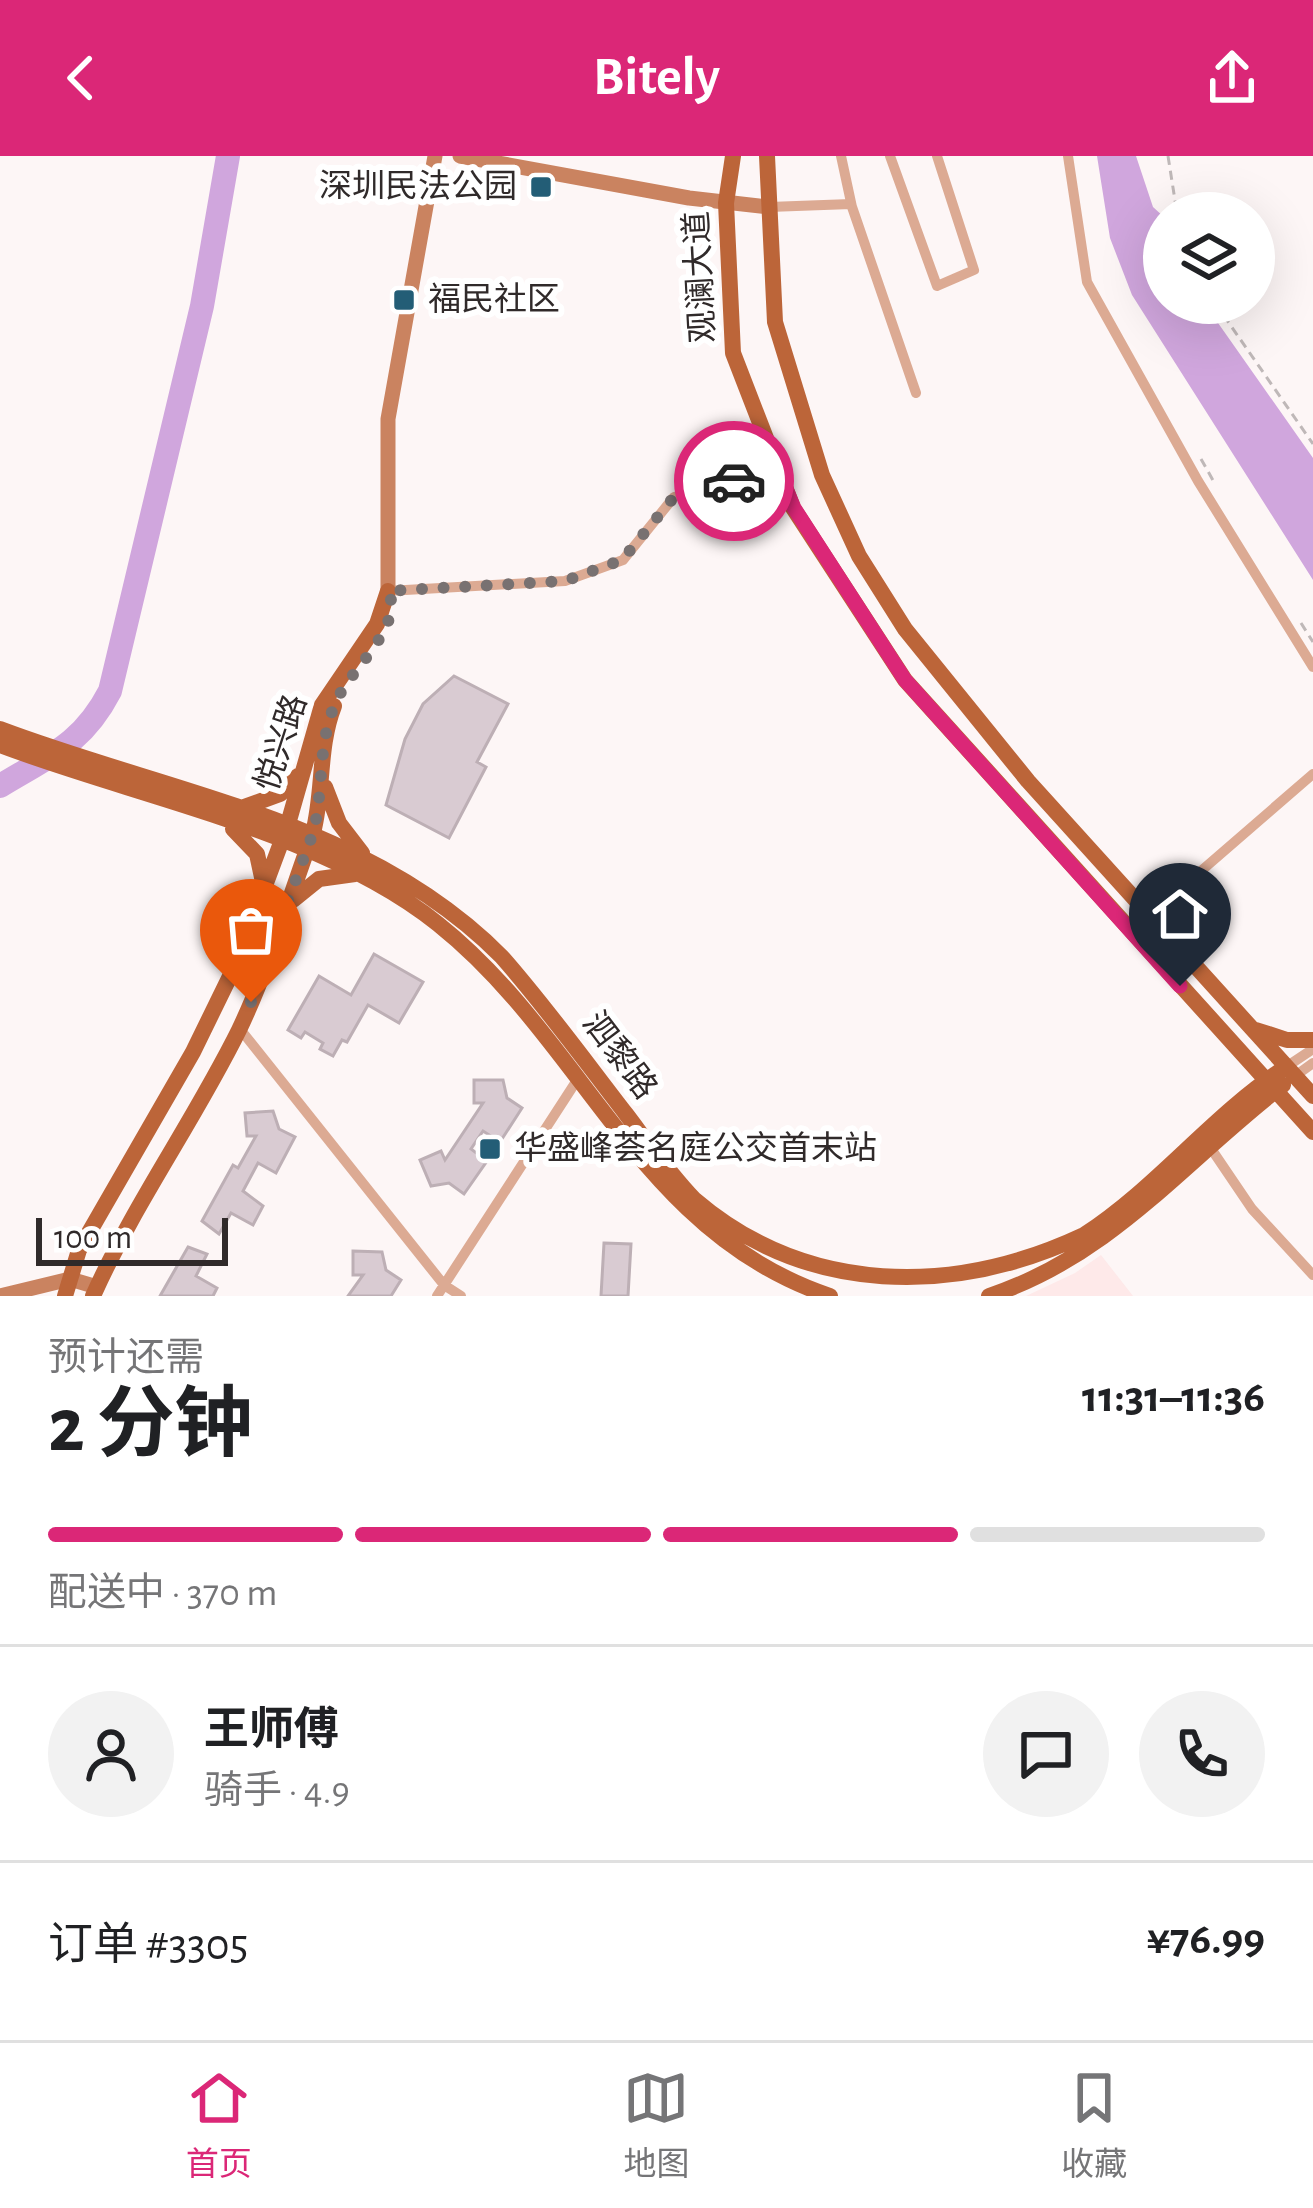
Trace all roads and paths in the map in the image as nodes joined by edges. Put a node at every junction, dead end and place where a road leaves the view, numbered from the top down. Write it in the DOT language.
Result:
graph roads {
  1 [pos="435,156"];
  2 [pos="460,156"];
  3 [pos="733,156"];
  4 [pos="767,156"];
  5 [pos="842,156"];
  6 [pos="890,156"];
  7 [pos="938,156"];
  8 [pos="1068,156"];
  9 [pos="1168,156"];
  10 [pos="1174,192"];
  11 [pos="726,203"];
  12 [pos="769,206"];
  13 [pos="853,210"];
  14 [pos="1229,324"];
  15 [pos="916,394"];
  16 [pos="1313,445"];
  17 [pos="1198,454"];
  18 [pos="778,469"];
  19 [pos="1220,493"];
  20 [pos="388,591"];
  21 [pos="1301,623"];
  22 [pos="1313,641"];
  23 [pos="1313,667"];
  24 [pos="0,730"];
  25 [pos="0,746"];
  26 [pos="306,758"];
  27 [pos="322,772"];
  28 [pos="1313,774"];
  29 [pos="222,812"];
  30 [pos="285,832"];
  31 [pos="310,841"];
  32 [pos="366,868"];
  33 [pos="263,891"];
  34 [pos="286,911"];
  35 [pos="1149,916"];
  36 [pos="1250,1026"];
  37 [pos="240,1029"];
  38 [pos="1313,1044"];
  39 [pos="1234,1046"];
  40 [pos="1313,1063"];
  41 [pos="583,1071"];
  42 [pos="1291,1071"];
  43 [pos="1271,1085"];
  44 [pos="1313,1096"];
  45 [pos="1236,1114"];
  46 [pos="1310,1128"];
  47 [pos="1210,1147"];
  48 [pos="1313,1275"];
  49 [pos="440,1290"];
  50 [pos="64,1291"];
  51 [pos="95,1292"];
  52 [pos="0,1295"];
  53 [pos="461,1296"];
  54 [pos="830,1296"];
  55 [pos="989,1296"];
  1 -- 20 [label="main road"];
  2 -- 11 [label="main road"];
  3 -- 11 [label="main road, 观澜大道"];
  4 -- 12 [label="main road"];
  5 -- 13 [label="street"];
  6 -- 7 [label="street"];
  8 -- 23 [label="street"];
  9 -- 10 [label="path"];
  11 -- 12 [label="main road"];
  11 -- 18 [label="main road, 观澜大道"];
  12 -- 13 [label="street"];
  12 -- 35 [label="main road"];
  13 -- 15 [label="street"];
  14 -- 16 [label="path"];
  17 -- 19 [label="path"];
  18 -- 20 [label="street"];
  18 -- 39 [label="main road, 观澜大道"];
  20 -- 26 [label="main road, 悦兴路"];
  20 -- 27 [label="main road, 悦兴路"];
  21 -- 22 [label="path"];
  24 -- 29 [label="main road, 泗黎路"];
  25 -- 29 [label="main road, 泗黎路"];
  26 -- 29 [label="main road"];
  26 -- 30 [label="main road, 悦兴路"];
  27 -- 31 [label="main road, 悦兴路"];
  27 -- 32 [label="main road"];
  28 -- 35 [label="street"];
  29 -- 30 [label="main road, 泗黎路"];
  29 -- 33 [label="main road"];
  30 -- 31 [label="main road, 泗黎路"];
  30 -- 33 [label="main road, 悦兴路"];
  31 -- 32 [label="main road, 泗黎路"];
  31 -- 34 [label="main road, 悦兴路"];
  32 -- 34 [label="main road"];
  32 -- 41 [label="main road, 泗黎路"];
  33 -- 50 [label="main road, 悦兴路"];
  34 -- 37 [label="main road, 悦兴路"];
  35 -- 36 [label="main road"];
  36 -- 38 [label="main road"];
  36 -- 42 [label="main road"];
  37 -- 49 [label="street"];
  37 -- 51 [label="main road, 悦兴路"];
  38 -- 42 [label="street"];
  39 -- 43 [label="main road, 观澜大道"];
  39 -- 45 [label="main road"];
  40 -- 42 [label="street"];
  41 -- 45 [label="main road, 泗黎路"];
  41 -- 49 [label="street"];
  41 -- 54 [label="main road, 泗黎路"];
  42 -- 43 [label="main road, 泗黎路"];
  42 -- 44 [label="main road"];
  43 -- 45 [label="main road, 泗黎路"];
  43 -- 46 [label="main road, 观澜大道"];
  45 -- 46 [label="main road"];
  45 -- 47 [label="main road, 泗黎路"];
  47 -- 48 [label="street"];
  47 -- 55 [label="main road, 泗黎路"];
  49 -- 53 [label="street"];
  50 -- 51 [label="main road"];
  50 -- 52 [label="main road"];
}
